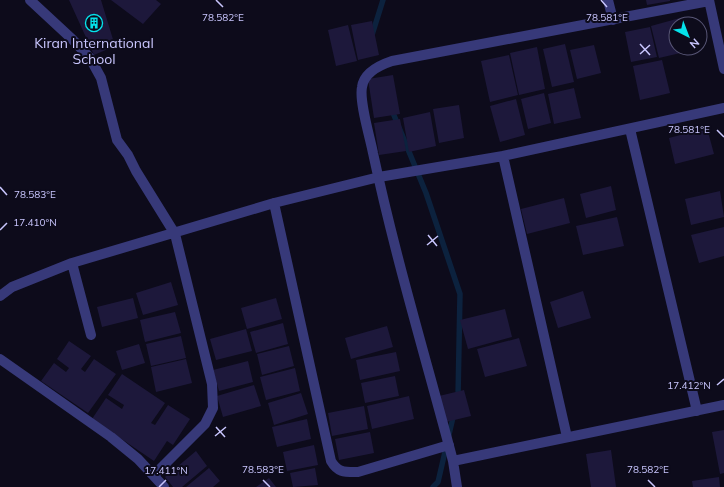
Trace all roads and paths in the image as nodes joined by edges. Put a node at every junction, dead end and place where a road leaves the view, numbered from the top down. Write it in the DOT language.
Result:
graph roads {
  1 [pos="30,0"];
  2 [pos="608,0"];
  3 [pos="709,0"];
  4 [pos="613,20"];
  5 [pos="724,69"];
  6 [pos="724,108"];
  7 [pos="630,129"];
  8 [pos="503,156"];
  9 [pos="379,177"];
  10 [pos="274,203"];
  11 [pos="175,234"];
  12 [pos="72,263"];
  13 [pos="0,296"];
  14 [pos="91,335"];
  15 [pos="0,359"];
  16 [pos="724,405"];
  17 [pos="697,411"];
  18 [pos="567,437"];
  19 [pos="449,445"];
  20 [pos="453,461"];
  21 [pos="154,475"];
  22 [pos="164,487"];
  23 [pos="457,487"];
  1 -- 11 [label="street"];
  2 -- 4 [label="street"];
  3 -- 4 [label="street"];
  3 -- 5 [label="street"];
  4 -- 9 [label="street"];
  6 -- 7 [label="street"];
  7 -- 8 [label="street"];
  7 -- 17 [label="street"];
  8 -- 9 [label="street"];
  8 -- 18 [label="street"];
  9 -- 10 [label="street"];
  9 -- 19 [label="street"];
  10 -- 11 [label="street"];
  10 -- 19 [label="street"];
  11 -- 12 [label="street"];
  11 -- 21 [label="street"];
  12 -- 13 [label="street"];
  12 -- 14 [label="street"];
  15 -- 21 [label="street"];
  16 -- 17 [label="street"];
  17 -- 18 [label="street"];
  18 -- 20 [label="street"];
  19 -- 20 [label="street"];
  20 -- 23 [label="street"];
  21 -- 22 [label="street"];
}
